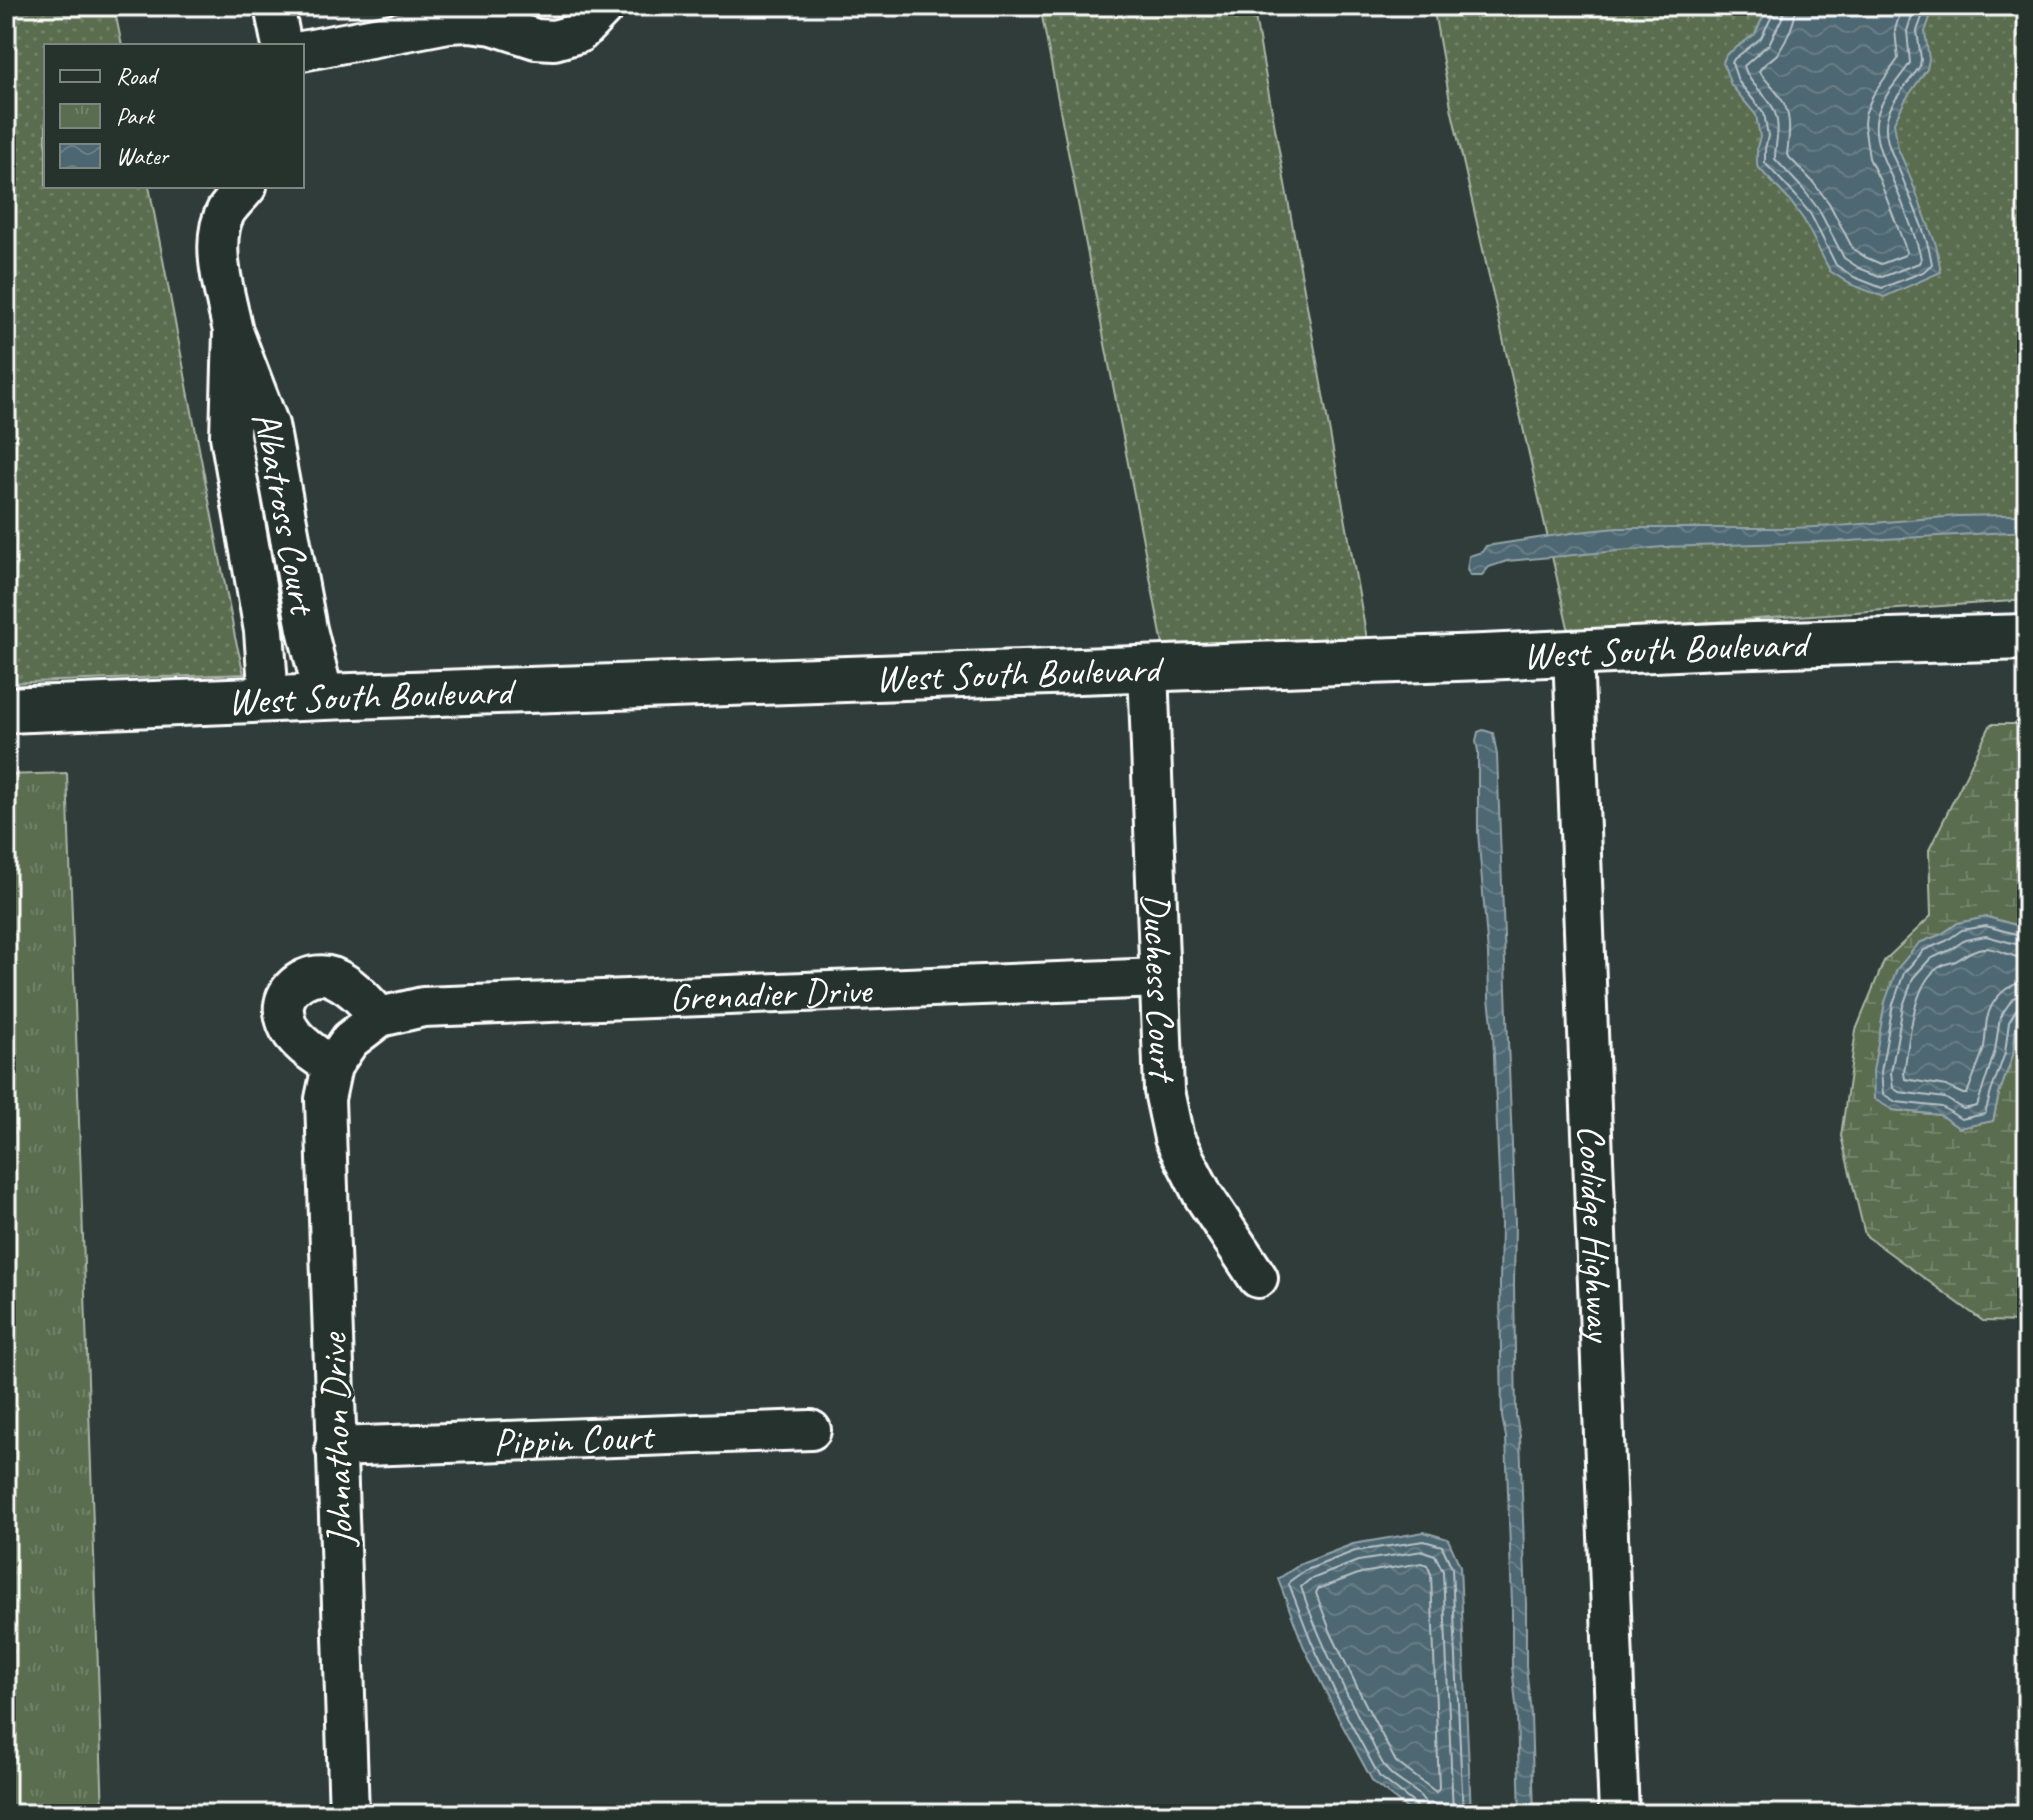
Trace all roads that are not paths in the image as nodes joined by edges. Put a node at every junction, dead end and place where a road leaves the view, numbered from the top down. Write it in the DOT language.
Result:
graph roads {
  1 [pos="274,6"];
  2 [pos="605,6"];
  3 [pos="282,44"];
  4 [pos="304,51"];
  5 [pos="245,188"];
  6 [pos="233,331"];
  7 [pos="2027,637"];
  8 [pos="1573,653"];
  9 [pos="1148,668"];
  10 [pos="324,697"];
  11 [pos="269,699"];
  12 [pos="6,710"];
  13 [pos="1160,978"];
  14 [pos="380,1017"];
  15 [pos="341,1053"];
  16 [pos="1258,1278"];
  17 [pos="811,1430"];
  18 [pos="335,1447"];
  19 [pos="349,1814"];
  20 [pos="1619,1814"];
  1 -- 3 [label="street"];
  2 -- 4 [label="street"];
  5 -- 6 [label="street, Albatross Court"];
  6 -- 10 [label="street, Albatross Court"];
  6 -- 11 [label="street, Albatross Court"];
  7 -- 8 [label="main road, West South Boulevard"];
  8 -- 9 [label="main road, West South Boulevard"];
  8 -- 20 [label="street, Coolidge Highway"];
  9 -- 10 [label="main road, West South Boulevard"];
  9 -- 13 [label="street, Duchess Court"];
  10 -- 11 [label="main road, West South Boulevard"];
  11 -- 12 [label="main road, West South Boulevard"];
  13 -- 14 [label="street, Grenadier Drive"];
  13 -- 16 [label="street, Duchess Court"];
  14 -- 15 [label="street, Grenadier Drive"];
  14 -- 15 [label="street"];
  15 -- 18 [label="street, Johnathon Drive"];
  17 -- 18 [label="street, Pippin Court"];
  18 -- 19 [label="street, Johnathon Drive"];
}
